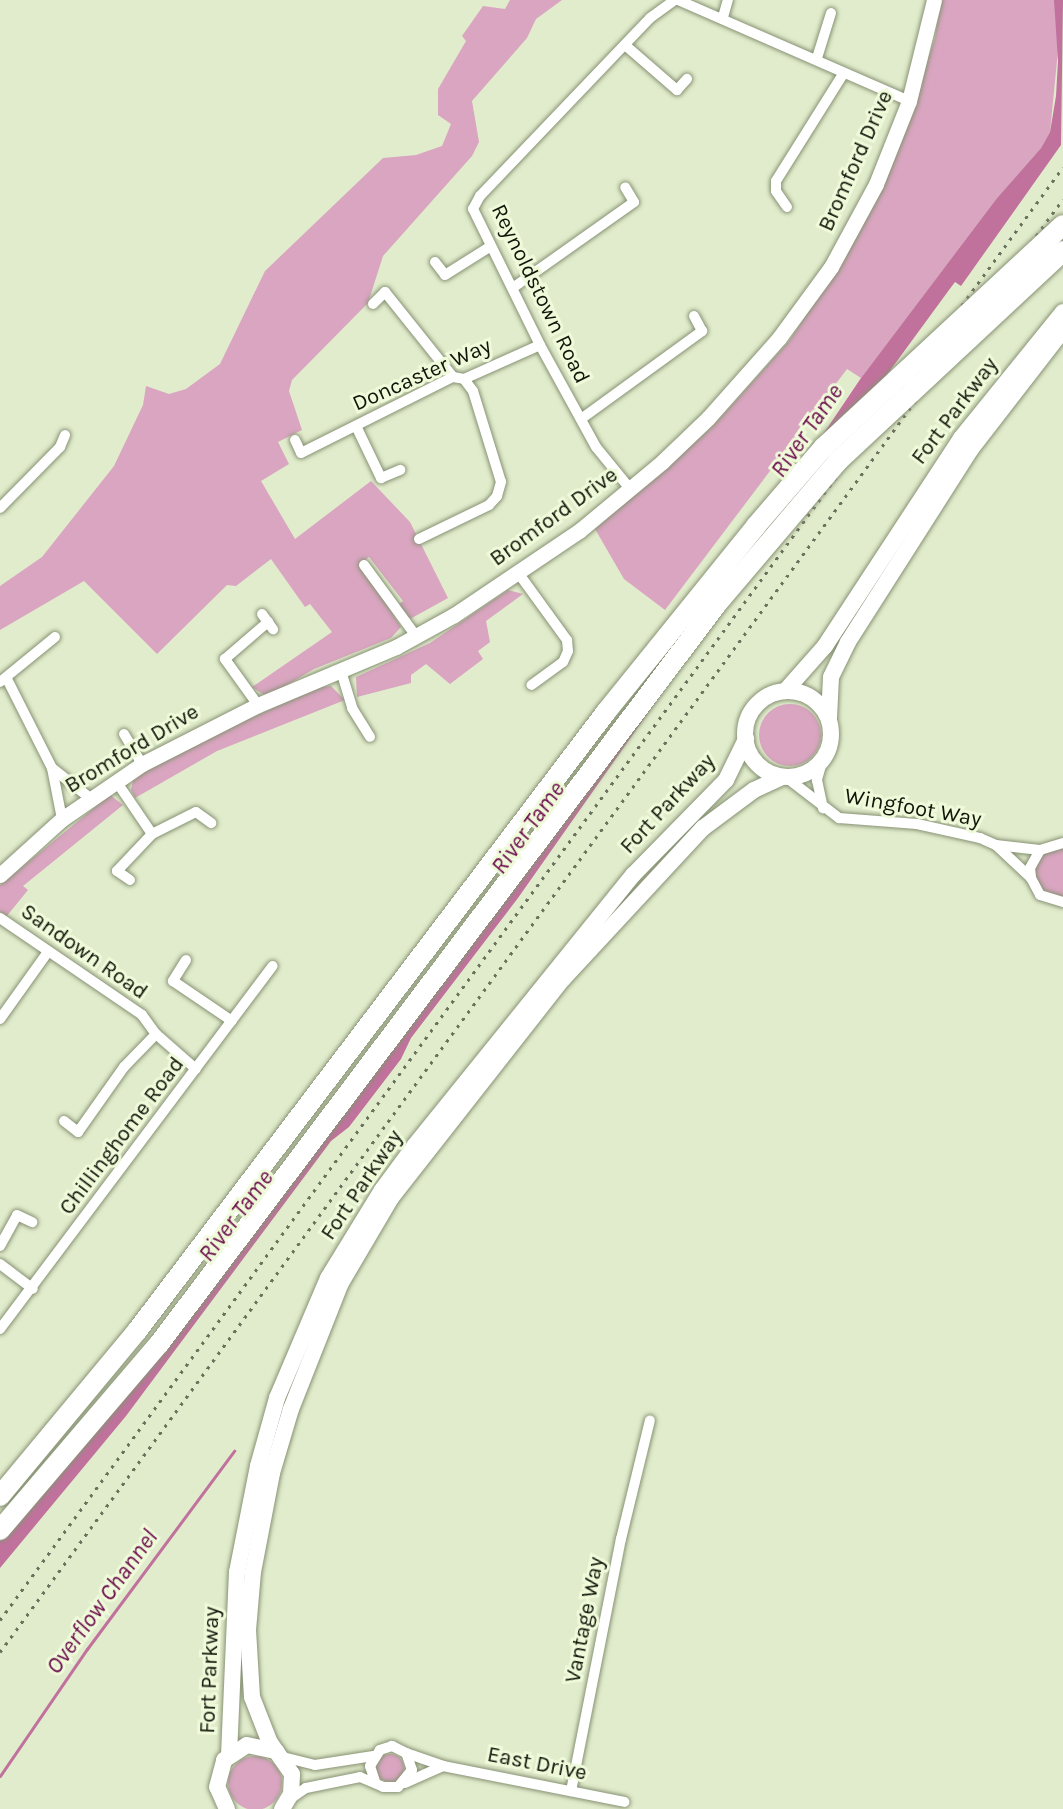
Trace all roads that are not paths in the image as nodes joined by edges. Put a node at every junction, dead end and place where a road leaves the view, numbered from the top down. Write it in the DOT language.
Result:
graph roads {
  1 [pos="676,0"];
  2 [pos="728,0"];
  3 [pos="933,0"];
  4 [pos="831,13"];
  5 [pos="723,17"];
  6 [pos="625,45"];
  7 [pos="817,58"];
  8 [pos="843,74"];
  9 [pos="687,79"];
  10 [pos="909,100"];
  11 [pos="625,187"];
  12 [pos="787,207"];
  13 [pos="1063,225"];
  14 [pos="491,246"];
  15 [pos="1063,251"];
  16 [pos="435,262"];
  17 [pos="514,287"];
  18 [pos="373,304"];
  19 [pos="694,316"];
  20 [pos="1062,319"];
  21 [pos="540,345"];
  22 [pos="458,378"];
  23 [pos="581,419"];
  24 [pos="356,426"];
  25 [pos="65,435"];
  26 [pos="295,440"];
  27 [pos="400,470"];
  28 [pos="631,490"];
  29 [pos="0,508"];
  30 [pos="419,539"];
  31 [pos="364,565"];
  32 [pos="519,574"];
  33 [pos="268,622"];
  34 [pos="416,636"];
  35 [pos="55,637"];
  36 [pos="341,672"];
  37 [pos="4,681"];
  38 [pos="531,685"];
  39 [pos="787,689"];
  40 [pos="258,705"];
  41 [pos="829,718"];
  42 [pos="124,734"];
  43 [pos="370,737"];
  44 [pos="746,739"];
  45 [pos="822,762"];
  46 [pos="142,764"];
  47 [pos="52,768"];
  48 [pos="785,777"];
  49 [pos="116,781"];
  50 [pos="90,798"];
  51 [pos="823,809"];
  52 [pos="62,819"];
  53 [pos="211,823"];
  54 [pos="152,834"];
  55 [pos="1063,843"];
  56 [pos="996,845"];
  57 [pos="1040,850"];
  58 [pos="0,875"];
  59 [pos="1031,878"];
  60 [pos="130,880"];
  61 [pos="1063,902"];
  62 [pos="0,918"];
  63 [pos="47,953"];
  64 [pos="186,960"];
  65 [pos="273,966"];
  66 [pos="0,1019"];
  67 [pos="232,1021"];
  68 [pos="156,1035"];
  69 [pos="196,1070"];
  70 [pos="64,1121"];
  71 [pos="32,1222"];
  72 [pos="0,1246"];
  73 [pos="0,1264"];
  74 [pos="33,1289"];
  75 [pos="0,1329"];
  76 [pos="650,1420"];
  77 [pos="0,1496"];
  78 [pos="0,1530"];
  79 [pos="406,1753"];
  80 [pos="279,1754"];
  81 [pos="229,1755"];
  82 [pos="373,1756"];
  83 [pos="443,1766"];
  84 [pos="375,1781"];
  85 [pos="403,1785"];
  86 [pos="572,1791"];
  87 [pos="624,1802"];
  88 [pos="285,1804"];
  89 [pos="227,1809"];
  1 -- 5 [label="street, Reynoldstown Road"];
  1 -- 6 [label="street, Reynoldstown Road"];
  2 -- 5 [label="street"];
  3 -- 10 [label="street, Bromford Drive"];
  4 -- 7 [label="street"];
  5 -- 7 [label="street, Reynoldstown Road"];
  6 -- 9 [label="street"];
  6 -- 14 [label="street, Reynoldstown Road"];
  7 -- 8 [label="street, Reynoldstown Road"];
  8 -- 10 [label="street, Reynoldstown Road"];
  8 -- 12 [label="street"];
  10 -- 28 [label="street, Bromford Drive"];
  11 -- 17 [label="street"];
  13 -- 77 [label="highway, bridge"];
  14 -- 16 [label="street"];
  14 -- 17 [label="street, Reynoldstown Road"];
  15 -- 78 [label="highway, bridge"];
  17 -- 21 [label="street, Reynoldstown Road"];
  18 -- 22 [label="street"];
  19 -- 23 [label="street"];
  20 -- 39 [label="main road, Fort Parkway"];
  20 -- 41 [label="main road, Fort Parkway"];
  21 -- 22 [label="street, Doncaster Way"];
  21 -- 23 [label="street, Reynoldstown Road"];
  22 -- 24 [label="street, Doncaster Way"];
  22 -- 30 [label="street"];
  23 -- 28 [label="street, Reynoldstown Road"];
  24 -- 26 [label="street, Doncaster Way"];
  24 -- 27 [label="street"];
  25 -- 29 [label="street"];
  28 -- 32 [label="street, Bromford Drive"];
  31 -- 34 [label="street"];
  32 -- 34 [label="street, Bromford Drive"];
  32 -- 38 [label="street"];
  33 -- 40 [label="street"];
  34 -- 36 [label="street, Bromford Drive"];
  35 -- 37 [label="street"];
  36 -- 40 [label="street, Bromford Drive"];
  36 -- 43 [label="street"];
  37 -- 47 [label="street"];
  39 -- 41 [label="main road"];
  39 -- 44 [label="main road, Fort Parkway"];
  40 -- 46 [label="street, Bromford Drive"];
  41 -- 45 [label="main road, Fort Parkway"];
  42 -- 46 [label="street"];
  44 -- 48 [label="main road, Fort Parkway"];
  44 -- 81 [label="main road, Fort Parkway"];
  45 -- 48 [label="main road, Fort Parkway"];
  45 -- 51 [label="street, Wingfoot Way"];
  46 -- 49 [label="street, Bromford Drive"];
  47 -- 50 [label="street"];
  47 -- 52 [label="street"];
  48 -- 51 [label="street, Wingfoot Way"];
  48 -- 80 [label="main road, Fort Parkway"];
  49 -- 50 [label="street, Bromford Drive"];
  49 -- 54 [label="street"];
  50 -- 52 [label="street, Bromford Drive"];
  51 -- 56 [label="street, Wingfoot Way"];
  52 -- 58 [label="street, Bromford Drive"];
  53 -- 54 [label="street"];
  54 -- 60 [label="street"];
  55 -- 57 [label="street"];
  56 -- 57 [label="street, Wingfoot Way"];
  56 -- 59 [label="street, Wingfoot Way"];
  57 -- 59 [label="street"];
  59 -- 61 [label="street, Wingfoot Way"];
  62 -- 63 [label="street, Sandown Road"];
  63 -- 66 [label="street"];
  63 -- 68 [label="street, Sandown Road"];
  64 -- 67 [label="street"];
  65 -- 67 [label="street, Chillinghome Road"];
  67 -- 69 [label="street, Chillinghome Road"];
  68 -- 69 [label="street, Sandown Road"];
  68 -- 70 [label="street"];
  69 -- 74 [label="street, Chillinghome Road"];
  71 -- 72 [label="street"];
  73 -- 74 [label="street"];
  74 -- 75 [label="street, Chillinghome Road"];
  76 -- 86 [label="street, Vantage Way"];
  79 -- 82 [label="street"];
  79 -- 83 [label="street, East Drive"];
  79 -- 85 [label="street"];
  80 -- 81 [label="main road, Fort Parkway"];
  80 -- 82 [label="street"];
  80 -- 88 [label="main road, Fort Parkway"];
  81 -- 89 [label="main road, Fort Parkway"];
  82 -- 84 [label="street"];
  83 -- 85 [label="street"];
  83 -- 86 [label="street, East Drive"];
  84 -- 85 [label="street"];
  84 -- 88 [label="street"];
  86 -- 87 [label="street, East Drive"];
}
